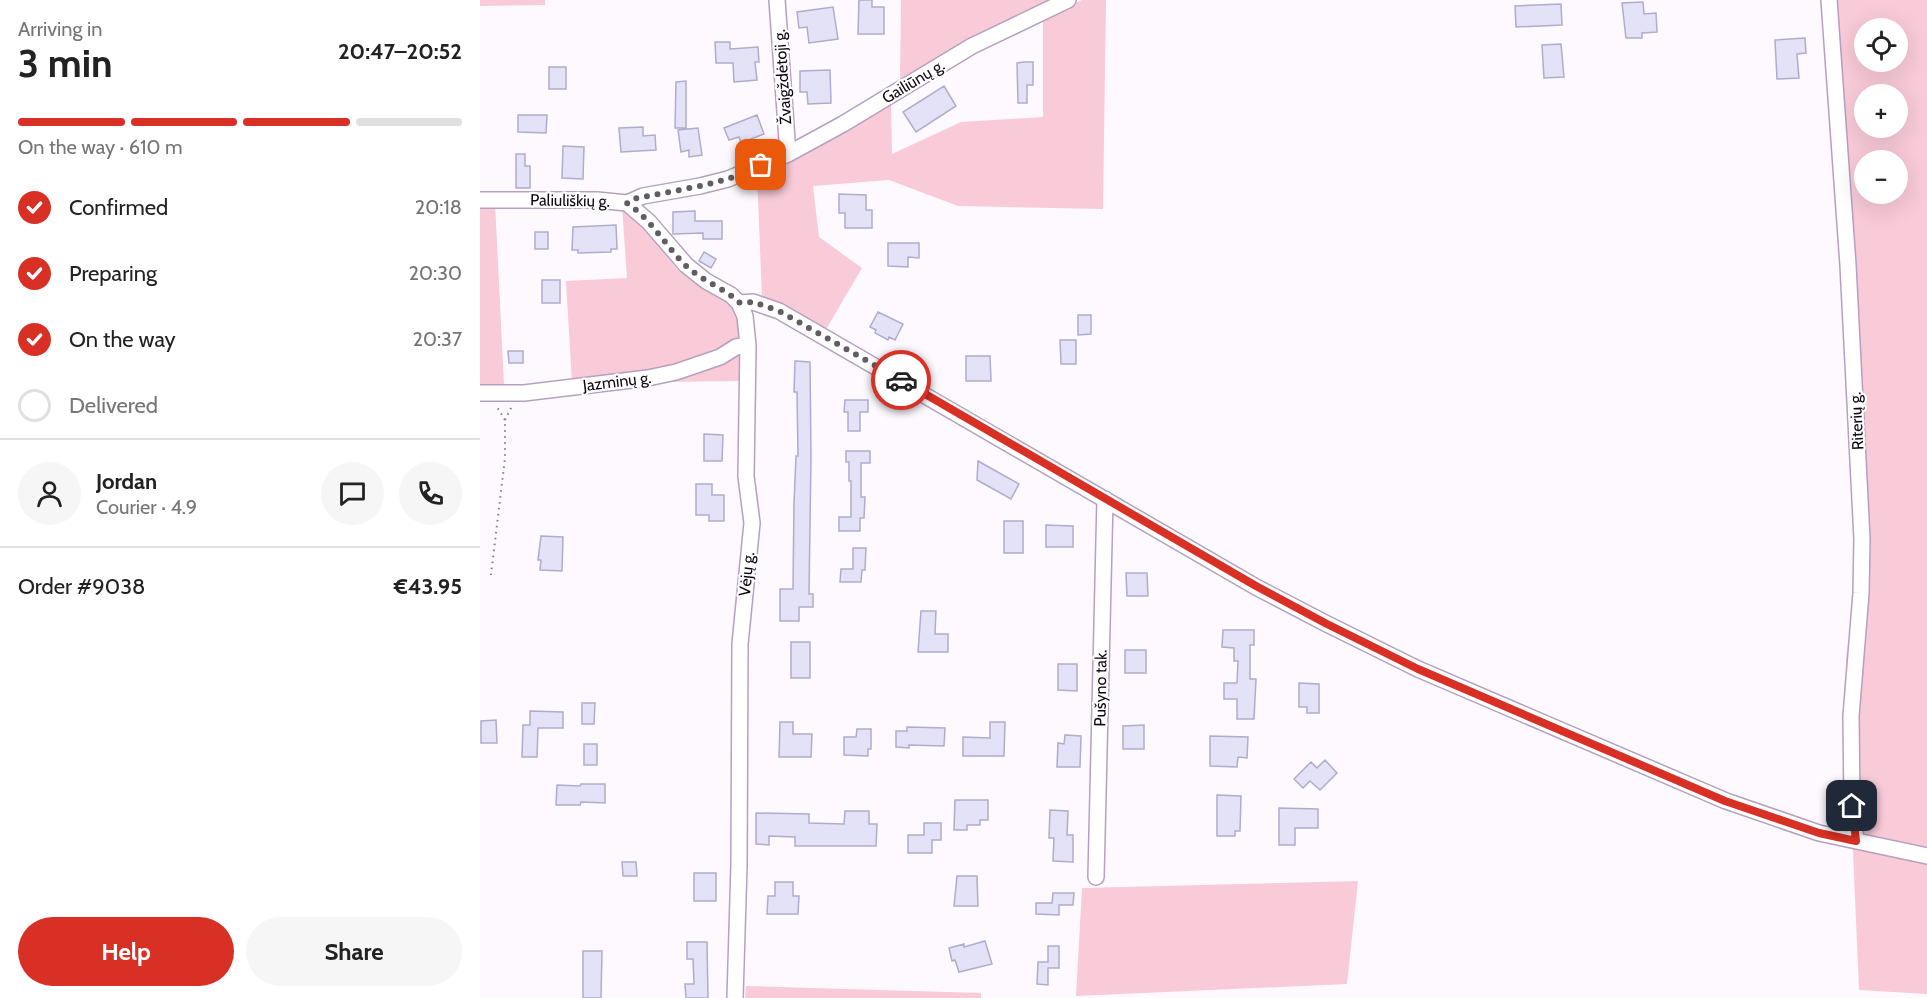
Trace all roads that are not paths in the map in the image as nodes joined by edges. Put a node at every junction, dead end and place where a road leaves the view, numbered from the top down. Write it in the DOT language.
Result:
graph roads {
  1 [pos="777,0"];
  2 [pos="1068,0"];
  3 [pos="1828,0"];
  4 [pos="788,154"];
  5 [pos="761,165"];
  6 [pos="480,200"];
  7 [pos="627,203"];
  8 [pos="740,303"];
  9 [pos="748,345"];
  10 [pos="485,398"];
  11 [pos="1105,499"];
  12 [pos="1856,841"];
  13 [pos="1927,856"];
  14 [pos="1096,877"];
  15 [pos="735,998"];
  1 -- 4 [label="street, Žvaigždėtoji g."];
  2 -- 4 [label="street, Gailiūnų g."];
  3 -- 12 [label="street, Riterių g."];
  4 -- 5 [label="street, Gailiūnų g."];
  5 -- 7 [label="street, Paliuliškių g."];
  6 -- 7 [label="street, Paliuliškių g."];
  7 -- 8 [label="street"];
  8 -- 9 [label="street, Vėjų g."];
  8 -- 11 [label="street"];
  9 -- 10 [label="street, Jazminų g."];
  9 -- 15 [label="street, Vėjų g."];
  11 -- 12 [label="street"];
  11 -- 14 [label="street, Pušyno tak."];
  12 -- 13 [label="street"];
}
